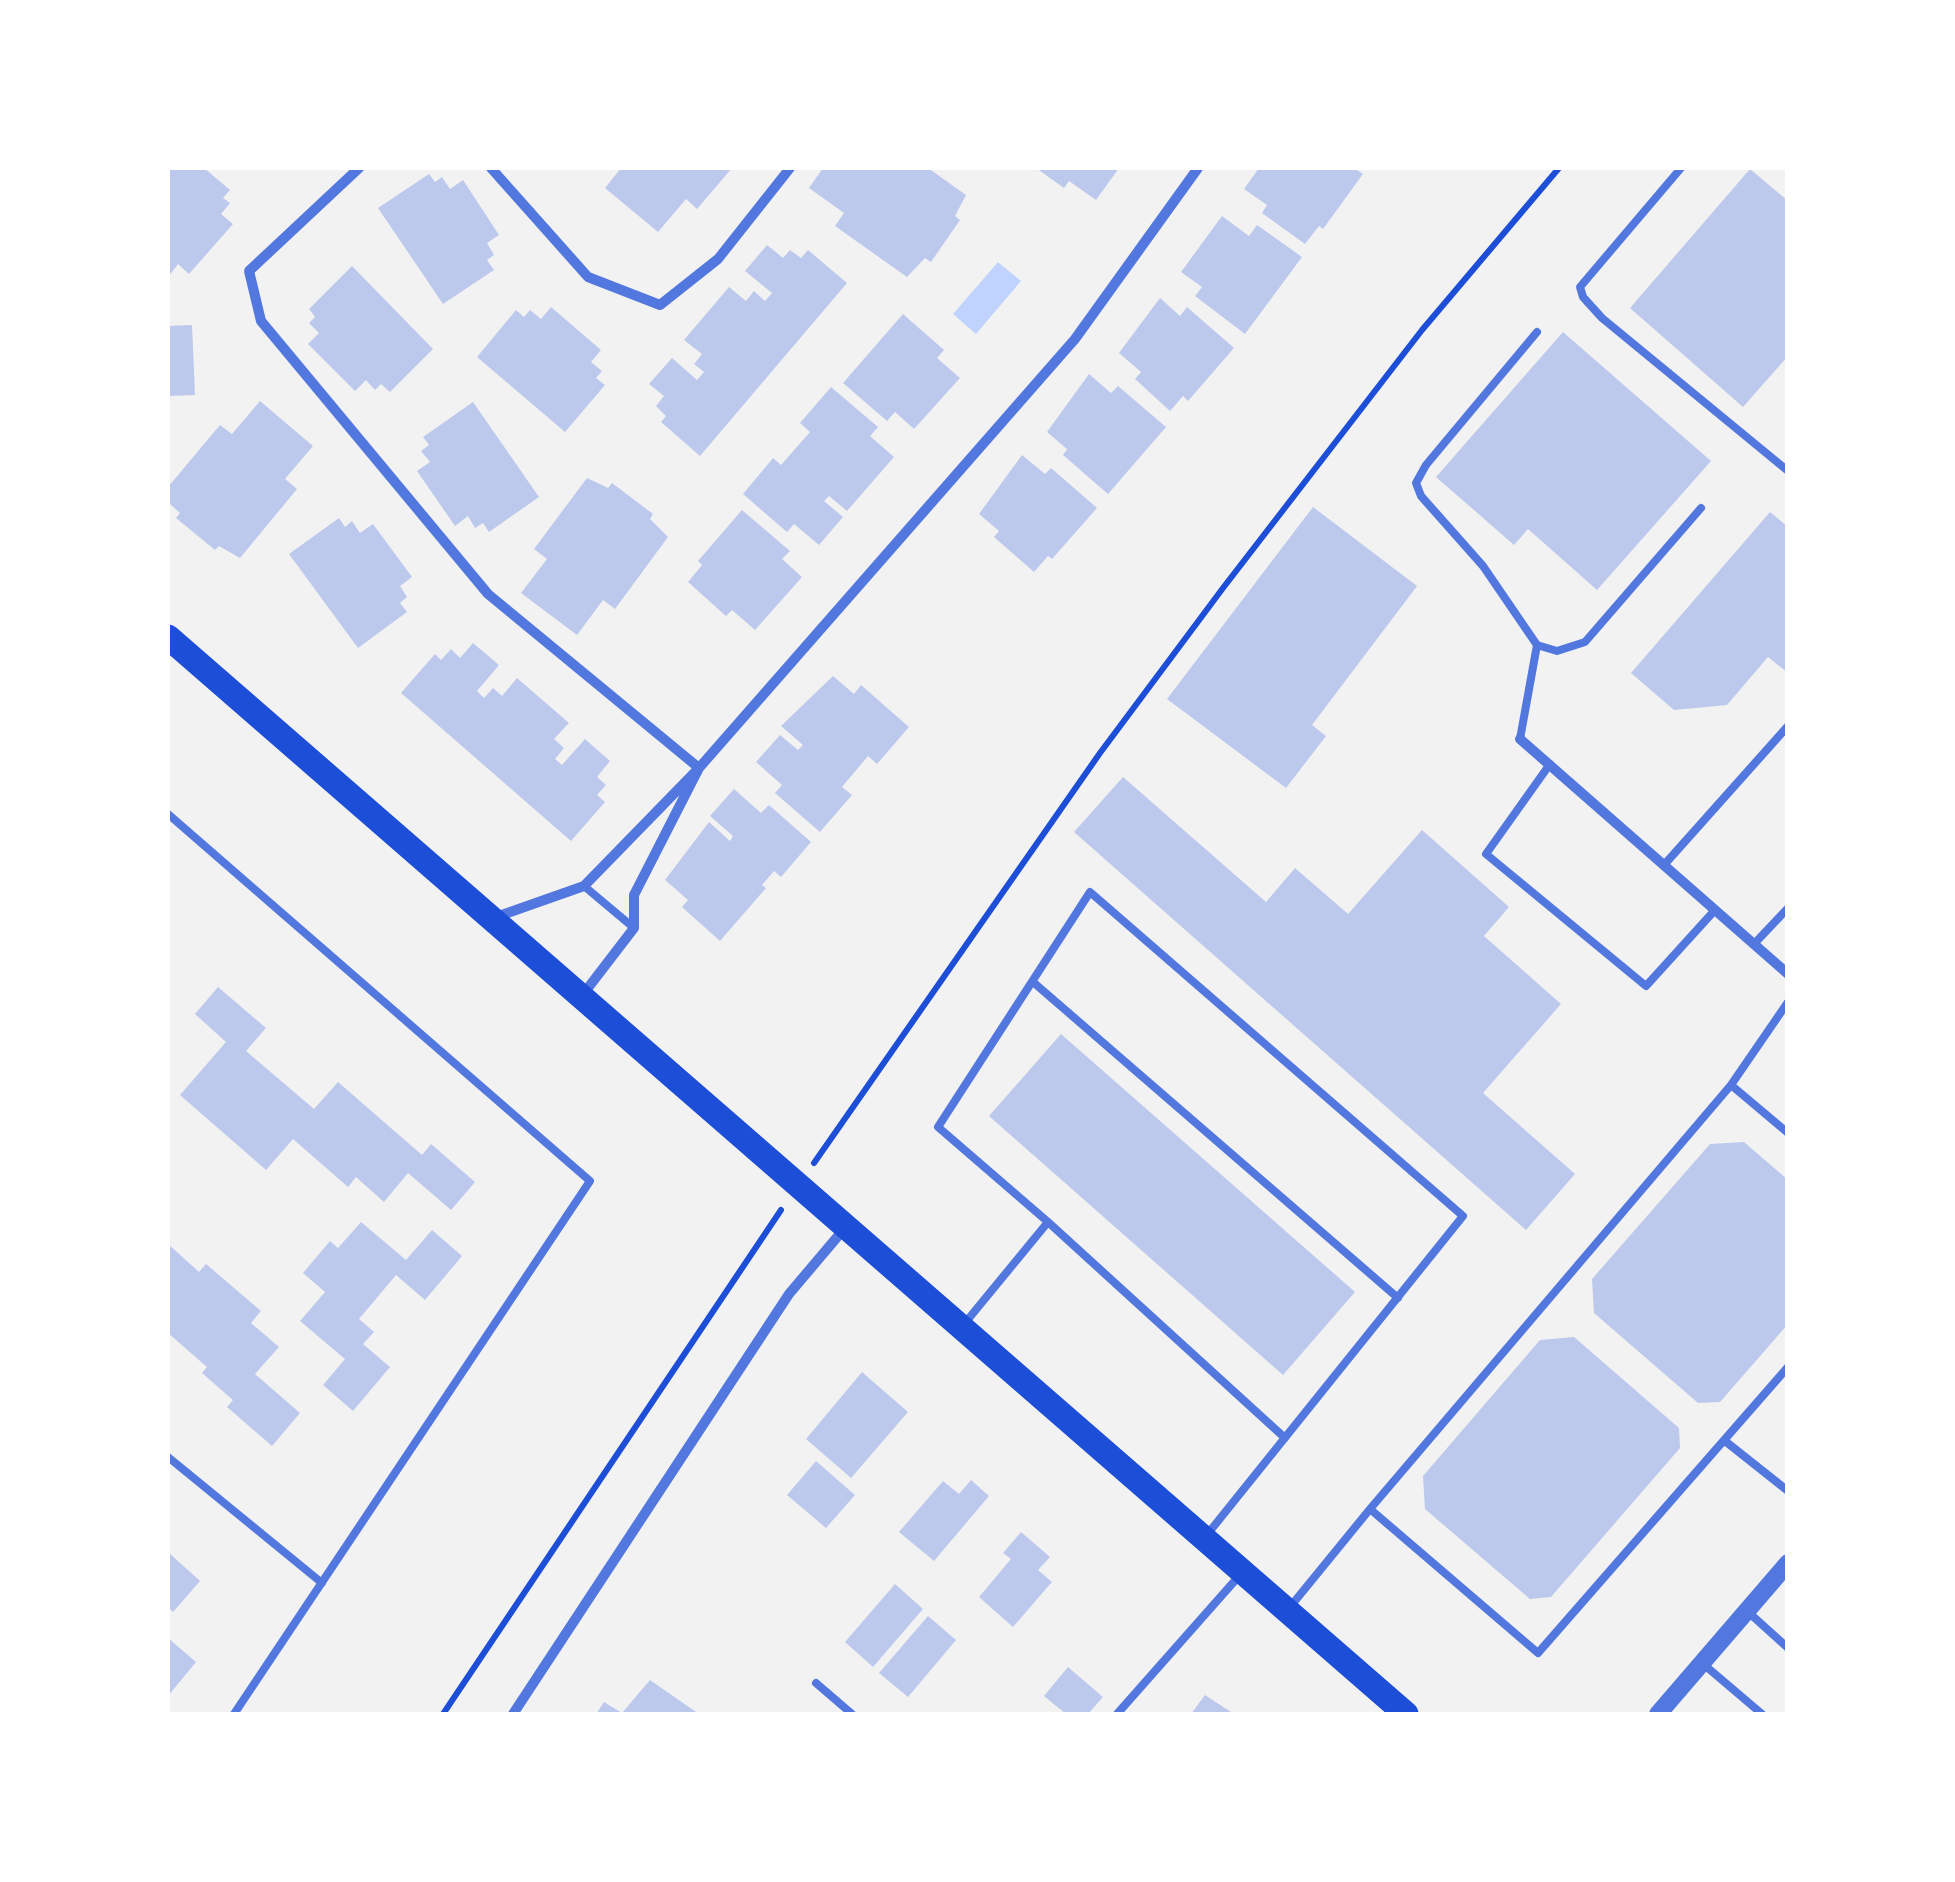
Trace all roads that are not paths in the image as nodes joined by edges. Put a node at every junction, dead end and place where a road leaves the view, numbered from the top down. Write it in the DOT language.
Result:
graph roads {
  1 [pos="360,168"];
  2 [pos="491,168"];
  3 [pos="790,168"];
  4 [pos="1198,168"];
  5 [pos="1680,168"];
  6 [pos="1537,332"];
  7 [pos="1788,471"];
  8 [pos="1701,508"];
  9 [pos="168,637"];
  10 [pos="1537,644"];
  11 [pos="1788,726"];
  12 [pos="1520,738"];
  13 [pos="1550,764"];
  14 [pos="698,768"];
  15 [pos="168,814"];
  16 [pos="1664,865"];
  17 [pos="584,886"];
  18 [pos="1788,908"];
  19 [pos="1715,910"];
  20 [pos="489,920"];
  21 [pos="634,928"];
  22 [pos="1754,944"];
  23 [pos="1788,974"];
  24 [pos="1033,982"];
  25 [pos="580,998"];
  26 [pos="1788,1002"];
  27 [pos="1731,1085"];
  28 [pos="1788,1134"];
  29 [pos="1048,1222"];
  30 [pos="844,1229"];
  31 [pos="1398,1298"];
  32 [pos="960,1329"];
  33 [pos="1788,1367"];
  34 [pos="1285,1438"];
  35 [pos="1726,1441"];
  36 [pos="168,1457"];
  37 [pos="1788,1492"];
  38 [pos="1370,1509"];
  39 [pos="1204,1540"];
  40 [pos="1788,1564"];
  41 [pos="1242,1573"];
  42 [pos="322,1583"];
  43 [pos="1747,1611"];
  44 [pos="1286,1612"];
  45 [pos="1788,1648"];
  46 [pos="1702,1663"];
  47 [pos="816,1683"];
  48 [pos="234,1714"];
  49 [pos="514,1714"];
  50 [pos="852,1714"];
  51 [pos="1118,1714"];
  52 [pos="1406,1714"];
  53 [pos="1658,1714"];
  54 [pos="1762,1714"];
  1 -- 14 [label="street"];
  2 -- 3 [label="street"];
  4 -- 14 [label="street"];
  5 -- 7 [label="lane"];
  6 -- 10 [label="lane"];
  8 -- 10 [label="lane"];
  9 -- 20 [label="main road"];
  10 -- 12 [label="lane"];
  11 -- 16 [label="lane"];
  12 -- 13 [label="street"];
  13 -- 16 [label="street"];
  13 -- 19 [label="lane"];
  14 -- 17 [label="street"];
  14 -- 21 [label="street"];
  15 -- 42 [label="lane"];
  16 -- 19 [label="street"];
  17 -- 20 [label="street"];
  17 -- 21 [label="lane"];
  18 -- 22 [label="lane"];
  19 -- 22 [label="street"];
  20 -- 25 [label="main road"];
  21 -- 25 [label="street"];
  22 -- 23 [label="street"];
  24 -- 29 [label="lane"];
  24 -- 31 [label="lane"];
  24 -- 31 [label="lane"];
  25 -- 30 [label="main road"];
  26 -- 27 [label="lane"];
  27 -- 28 [label="lane"];
  27 -- 38 [label="lane"];
  29 -- 32 [label="lane"];
  29 -- 34 [label="lane"];
  30 -- 32 [label="main road"];
  30 -- 49 [label="street"];
  31 -- 34 [label="lane"];
  32 -- 39 [label="main road"];
  33 -- 35 [label="lane"];
  34 -- 39 [label="lane"];
  35 -- 37 [label="lane"];
  35 -- 38 [label="lane"];
  36 -- 42 [label="lane"];
  38 -- 44 [label="lane"];
  39 -- 41 [label="main road"];
  40 -- 43 [label="street"];
  41 -- 44 [label="main road"];
  41 -- 51 [label="lane"];
  42 -- 48 [label="lane"];
  43 -- 45 [label="lane"];
  43 -- 46 [label="street"];
  44 -- 52 [label="main road"];
  46 -- 53 [label="street"];
  46 -- 54 [label="lane"];
  47 -- 50 [label="lane"];
}
